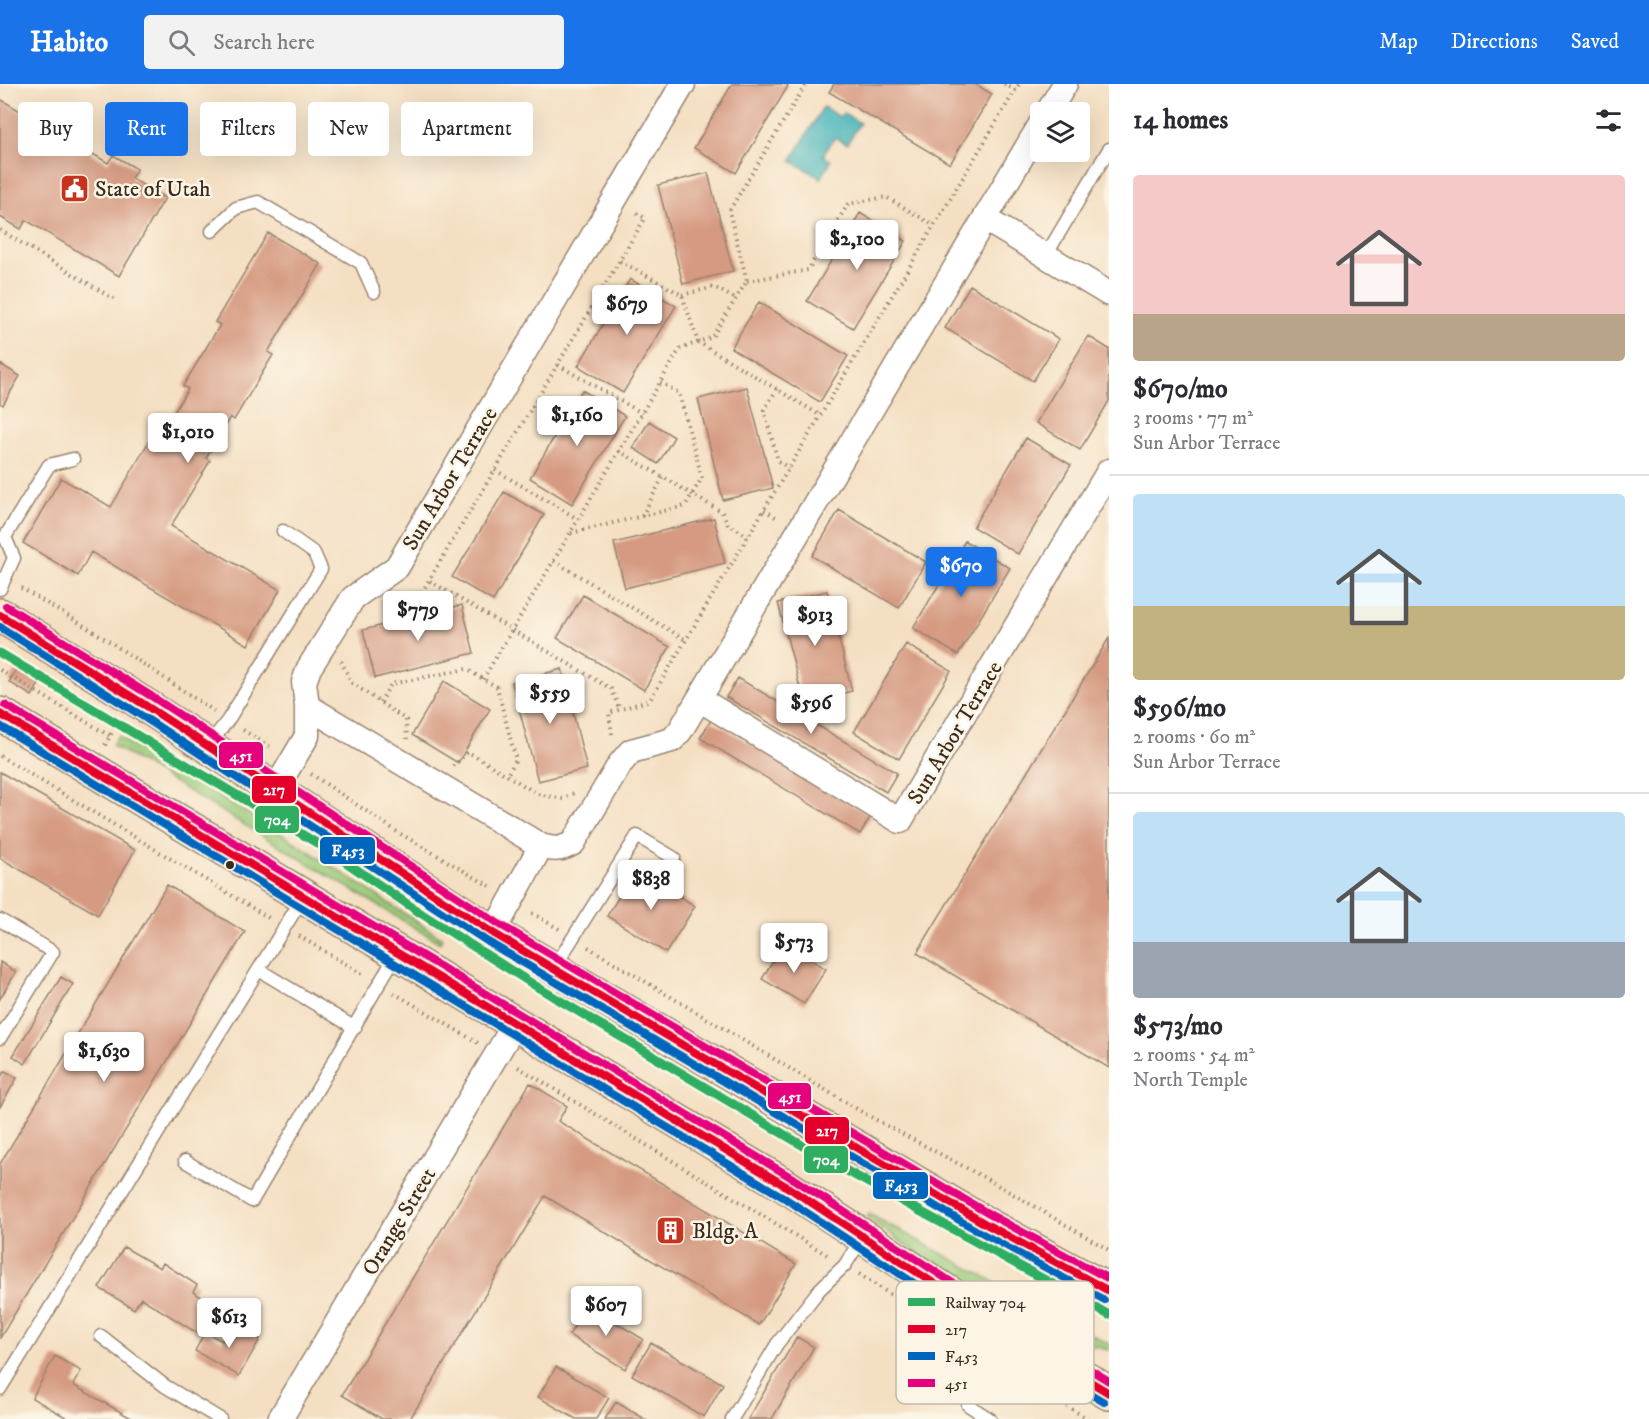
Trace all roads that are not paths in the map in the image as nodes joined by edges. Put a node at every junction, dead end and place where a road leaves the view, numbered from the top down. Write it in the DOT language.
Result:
graph roads {
  1 [pos="683,84"];
  2 [pos="1065,84"];
  3 [pos="1054,102"];
  4 [pos="1030,143"];
  5 [pos="1109,149"];
  6 [pos="985,219"];
  7 [pos="212,231"];
  8 [pos="1045,256"];
  9 [pos="374,292"];
  10 [pos="1109,294"];
  11 [pos="73,459"];
  12 [pos="1109,471"];
  13 [pos="283,531"];
  14 [pos="3,584"];
  15 [pos="0,615"];
  16 [pos="699,699"];
  17 [pos="307,706"];
  18 [pos="0,714"];
  19 [pos="208,747"];
  20 [pos="275,790"];
  21 [pos="541,846"];
  22 [pos="674,858"];
  23 [pos="304,895"];
  24 [pos="0,920"];
  25 [pos="493,933"];
  26 [pos="398,951"];
  27 [pos="554,969"];
  28 [pos="259,970"];
  29 [pos="516,1022"];
  30 [pos="355,1028"];
  31 [pos="0,1038"];
  32 [pos="185,1161"];
  33 [pos="863,1236"];
  34 [pos="931,1281"];
  35 [pos="1091,1281"];
  36 [pos="1094,1283"];
  37 [pos="1109,1291"];
  38 [pos="101,1336"];
  39 [pos="1094,1384"];
  40 [pos="0,1389"];
  41 [pos="1109,1393"];
  42 [pos="968,1405"];
  43 [pos="288,1416"];
  44 [pos="220,1419"];
  45 [pos="732,1419"];
  46 [pos="990,1419"];
  1 -- 17 [label="street, Sun Arbor Terrace"];
  2 -- 3 [label="street"];
  4 -- 6 [label="street"];
  5 -- 8 [label="lane"];
  6 -- 8 [label="street"];
  6 -- 16 [label="street"];
  7 -- 9 [label="lane"];
  8 -- 10 [label="street"];
  11 -- 14 [label="lane"];
  12 -- 16 [label="street, Sun Arbor Terrace"];
  13 -- 19 [label="lane"];
  15 -- 19 [label="main road"];
  16 -- 21 [label="street"];
  17 -- 20 [label="street, Sun Arbor Terrace"];
  17 -- 21 [label="street"];
  18 -- 23 [label="main road"];
  19 -- 20 [label="main road"];
  20 -- 25 [label="main road"];
  21 -- 25 [label="street"];
  22 -- 27 [label="lane"];
  23 -- 26 [label="main road"];
  23 -- 28 [label="lane"];
  24 -- 31 [label="lane"];
  25 -- 27 [label="main road"];
  26 -- 29 [label="main road"];
  26 -- 30 [label="lane"];
  27 -- 35 [label="main road"];
  28 -- 30 [label="lane"];
  28 -- 40 [label="lane"];
  29 -- 33 [label="main road"];
  29 -- 43 [label="street, Orange Street"];
  30 -- 32 [label="lane"];
  33 -- 34 [label="main road"];
  33 -- 45 [label="lane"];
  36 -- 37 [label="main road"];
  38 -- 44 [label="lane"];
  39 -- 41 [label="main road"];
  42 -- 46 [label="lane"];
}
